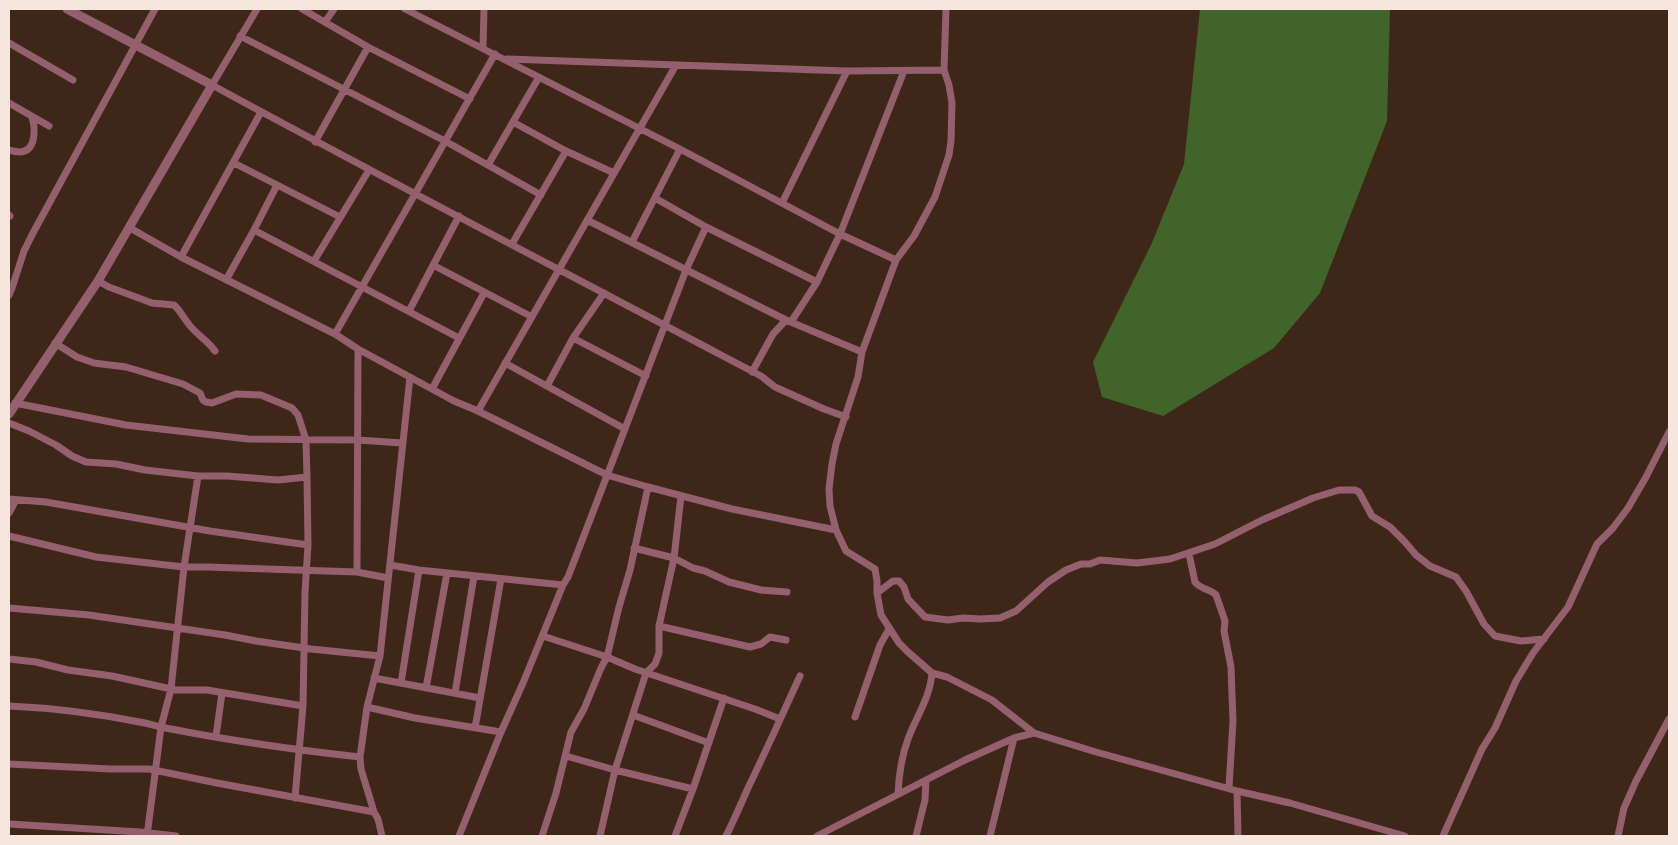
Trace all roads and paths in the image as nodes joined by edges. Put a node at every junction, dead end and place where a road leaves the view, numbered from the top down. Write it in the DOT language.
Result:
graph roads {
  1 [pos="67,9"];
  2 [pos="155,9"];
  3 [pos="257,9"];
  4 [pos="302,9"];
  5 [pos="334,9"];
  6 [pos="405,9"];
  7 [pos="484,9"];
  8 [pos="946,9"];
  9 [pos="325,22"];
  10 [pos="240,36"];
  11 [pos="9,43"];
  12 [pos="136,45"];
  13 [pos="368,47"];
  14 [pos="483,48"];
  15 [pos="495,54"];
  16 [pos="505,59"];
  17 [pos="676,64"];
  18 [pos="944,70"];
  19 [pos="847,71"];
  20 [pos="904,71"];
  21 [pos="539,77"];
  22 [pos="73,80"];
  23 [pos="212,85"];
  24 [pos="344,90"];
  25 [pos="470,99"];
  26 [pos="9,102"];
  27 [pos="261,112"];
  28 [pos="32,117"];
  29 [pos="513,122"];
  30 [pos="49,126"];
  31 [pos="640,128"];
  32 [pos="445,141"];
  33 [pos="315,142"];
  34 [pos="680,149"];
  35 [pos="9,150"];
  36 [pos="566,151"];
  37 [pos="234,163"];
  38 [pos="488,165"];
  39 [pos="369,170"];
  40 [pos="614,173"];
  41 [pos="277,185"];
  42 [pos="415,192"];
  43 [pos="541,194"];
  44 [pos="654,198"];
  45 [pos="782,203"];
  46 [pos="459,216"];
  47 [pos="340,217"];
  48 [pos="587,220"];
  49 [pos="706,227"];
  50 [pos="130,228"];
  51 [pos="254,230"];
  52 [pos="840,234"];
  53 [pos="632,242"];
  54 [pos="512,244"];
  55 [pos="181,257"];
  56 [pos="896,260"];
  57 [pos="314,261"];
  58 [pos="433,265"];
  59 [pos="559,269"];
  60 [pos="686,270"];
  61 [pos="226,280"];
  62 [pos="98,281"];
  63 [pos="817,282"];
  64 [pos="362,286"];
  65 [pos="484,293"];
  66 [pos="604,293"];
  67 [pos="9,294"];
  68 [pos="409,311"];
  69 [pos="532,317"];
  70 [pos="788,321"];
  71 [pos="666,325"];
  72 [pos="335,334"];
  73 [pos="459,338"];
  74 [pos="573,338"];
  75 [pos="55,343"];
  76 [pos="358,349"];
  77 [pos="215,351"];
  78 [pos="862,352"];
  79 [pos="505,363"];
  80 [pos="752,372"];
  81 [pos="646,376"];
  82 [pos="410,377"];
  83 [pos="547,386"];
  84 [pos="432,389"];
  85 [pos="15,403"];
  86 [pos="478,411"];
  87 [pos="9,414"];
  88 [pos="846,417"];
  89 [pos="9,423"];
  90 [pos="625,429"];
  91 [pos="1669,432"];
  92 [pos="306,440"];
  93 [pos="358,440"];
  94 [pos="402,443"];
  95 [pos="607,475"];
  96 [pos="198,476"];
  97 [pos="307,477"];
  98 [pos="648,488"];
  99 [pos="681,496"];
  100 [pos="12,500"];
  101 [pos="9,513"];
  102 [pos="189,528"];
  103 [pos="836,530"];
  104 [pos="9,536"];
  105 [pos="308,545"];
  106 [pos="634,548"];
  107 [pos="1189,554"];
  108 [pos="674,558"];
  109 [pos="390,565"];
  110 [pos="184,567"];
  111 [pos="306,570"];
  112 [pos="419,570"];
  113 [pos="357,572"];
  114 [pos="447,573"];
  115 [pos="474,576"];
  116 [pos="388,578"];
  117 [pos="501,579"];
  118 [pos="563,585"];
  119 [pos="787,592"];
  120 [pos="876,593"];
  121 [pos="9,608"];
  122 [pos="659,626"];
  123 [pos="177,628"];
  124 [pos="889,629"];
  125 [pos="543,636"];
  126 [pos="1544,639"];
  127 [pos="786,640"];
  128 [pos="304,648"];
  129 [pos="380,656"];
  130 [pos="608,657"];
  131 [pos="9,659"];
  132 [pos="646,673"];
  133 [pos="932,673"];
  134 [pos="800,676"];
  135 [pos="374,678"];
  136 [pos="401,683"];
  137 [pos="426,688"];
  138 [pos="171,689"];
  139 [pos="222,693"];
  140 [pos="455,693"];
  141 [pos="480,698"];
  142 [pos="724,698"];
  143 [pos="9,706"];
  144 [pos="303,706"];
  145 [pos="367,707"];
  146 [pos="633,715"];
  147 [pos="855,717"];
  148 [pos="780,719"];
  149 [pos="1669,719"];
  150 [pos="161,727"];
  151 [pos="474,728"];
  152 [pos="501,732"];
  153 [pos="1034,733"];
  154 [pos="216,736"];
  155 [pos="1014,738"];
  156 [pos="709,743"];
  157 [pos="300,750"];
  158 [pos="566,756"];
  159 [pos="360,757"];
  160 [pos="9,764"];
  161 [pos="156,770"];
  162 [pos="615,770"];
  163 [pos="926,780"];
  164 [pos="1229,788"];
  165 [pos="693,789"];
  166 [pos="1237,790"];
  167 [pos="898,794"];
  168 [pos="295,798"];
  169 [pos="374,812"];
  170 [pos="9,824"];
  171 [pos="147,834"];
  172 [pos="176,836"];
  173 [pos="382,836"];
  174 [pos="459,836"];
  175 [pos="542,836"];
  176 [pos="600,836"];
  177 [pos="675,836"];
  178 [pos="726,836"];
  179 [pos="817,836"];
  180 [pos="916,836"];
  181 [pos="990,836"];
  182 [pos="1238,836"];
  183 [pos="1405,836"];
  184 [pos="1443,836"];
  185 [pos="1618,836"];
  1 -- 12 [label="street"];
  2 -- 12 [label="street"];
  3 -- 10 [label="street"];
  4 -- 9 [label="street"];
  5 -- 9 [label="street"];
  6 -- 14 [label="street"];
  7 -- 14 [label="street"];
  8 -- 18 [label="street"];
  9 -- 13 [label="street"];
  10 -- 23 [label="street"];
  10 -- 24 [label="street"];
  11 -- 22 [label="street"];
  12 -- 23 [label="street"];
  12 -- 67 [label="street"];
  13 -- 24 [label="street"];
  13 -- 25 [label="street"];
  14 -- 15 [label="street"];
  15 -- 16 [label="street"];
  15 -- 25 [label="street"];
  16 -- 17 [label="street"];
  16 -- 21 [label="street"];
  17 -- 19 [label="street"];
  17 -- 31 [label="street"];
  18 -- 20 [label="street"];
  18 -- 56 [label="street"];
  19 -- 20 [label="street"];
  19 -- 45 [label="street"];
  20 -- 52 [label="street"];
  21 -- 29 [label="street"];
  21 -- 31 [label="street"];
  23 -- 27 [label="street"];
  23 -- 50 [label="street"];
  24 -- 32 [label="street"];
  24 -- 33 [label="street"];
  25 -- 32 [label="street"];
  26 -- 28 [label="street"];
  27 -- 33 [label="street"];
  27 -- 37 [label="street"];
  28 -- 30 [label="street"];
  28 -- 35 [label="street"];
  29 -- 36 [label="street"];
  29 -- 38 [label="street"];
  31 -- 34 [label="street"];
  31 -- 40 [label="street"];
  32 -- 38 [label="street"];
  32 -- 42 [label="street"];
  33 -- 39 [label="street"];
  34 -- 44 [label="street"];
  34 -- 45 [label="street"];
  36 -- 40 [label="street"];
  36 -- 43 [label="street"];
  37 -- 41 [label="street"];
  37 -- 55 [label="street"];
  38 -- 43 [label="street"];
  39 -- 42 [label="street"];
  39 -- 47 [label="street"];
  40 -- 48 [label="street"];
  41 -- 47 [label="street"];
  41 -- 51 [label="street"];
  42 -- 46 [label="street"];
  42 -- 64 [label="street"];
  43 -- 54 [label="street"];
  44 -- 49 [label="street"];
  44 -- 53 [label="street"];
  45 -- 52 [label="street"];
  46 -- 54 [label="street"];
  46 -- 58 [label="street"];
  47 -- 57 [label="street"];
  48 -- 53 [label="street"];
  48 -- 59 [label="street"];
  49 -- 60 [label="street"];
  49 -- 63 [label="street"];
  50 -- 55 [label="street"];
  50 -- 62 [label="street"];
  51 -- 57 [label="street"];
  51 -- 61 [label="street"];
  52 -- 56 [label="street"];
  52 -- 63 [label="street"];
  53 -- 60 [label="street"];
  54 -- 59 [label="street"];
  55 -- 61 [label="street"];
  56 -- 78 [label="street"];
  57 -- 64 [label="street"];
  58 -- 65 [label="street"];
  58 -- 68 [label="street"];
  59 -- 66 [label="street"];
  59 -- 69 [label="street"];
  60 -- 70 [label="street"];
  60 -- 71 [label="street"];
  61 -- 72 [label="street"];
  62 -- 75 [label="street"];
  62 -- 77 [label="street"];
  63 -- 70 [label="street"];
  64 -- 68 [label="street"];
  64 -- 72 [label="street"];
  65 -- 69 [label="street"];
  65 -- 73 [label="street"];
  66 -- 71 [label="street"];
  66 -- 74 [label="street"];
  68 -- 73 [label="street"];
  69 -- 79 [label="street"];
  70 -- 78 [label="street"];
  70 -- 80 [label="street"];
  71 -- 80 [label="street"];
  71 -- 81 [label="street"];
  72 -- 76 [label="street"];
  73 -- 84 [label="street"];
  74 -- 81 [label="street"];
  74 -- 83 [label="street"];
  75 -- 85 [label="street"];
  75 -- 92 [label="street"];
  76 -- 82 [label="street"];
  76 -- 93 [label="street"];
  78 -- 88 [label="street"];
  79 -- 83 [label="street"];
  79 -- 86 [label="street"];
  80 -- 88 [label="street"];
  81 -- 90 [label="street"];
  82 -- 84 [label="street"];
  82 -- 94 [label="street"];
  83 -- 90 [label="street"];
  84 -- 86 [label="street"];
  85 -- 87 [label="street"];
  85 -- 92 [label="street"];
  86 -- 95 [label="street"];
  88 -- 103 [label="street"];
  89 -- 96 [label="street"];
  90 -- 95 [label="street"];
  91 -- 126 [label="street"];
  92 -- 93 [label="street"];
  92 -- 97 [label="street"];
  93 -- 94 [label="street"];
  93 -- 113 [label="street"];
  94 -- 109 [label="street"];
  95 -- 98 [label="street"];
  95 -- 118 [label="street"];
  96 -- 97 [label="street"];
  96 -- 102 [label="street"];
  97 -- 105 [label="street"];
  98 -- 99 [label="street"];
  98 -- 106 [label="street"];
  99 -- 103 [label="street"];
  99 -- 108 [label="street"];
  100 -- 101 [label="street"];
  100 -- 102 [label="street"];
  102 -- 105 [label="street"];
  102 -- 110 [label="street"];
  103 -- 120 [label="street"];
  104 -- 110 [label="street"];
  105 -- 111 [label="street"];
  106 -- 108 [label="street"];
  106 -- 130 [label="street"];
  107 -- 120 [label="street"];
  107 -- 126 [label="street"];
  107 -- 164 [label="street"];
  108 -- 119 [label="street"];
  108 -- 122 [label="street"];
  109 -- 112 [label="street"];
  109 -- 116 [label="street"];
  110 -- 111 [label="street"];
  110 -- 123 [label="street"];
  111 -- 113 [label="street"];
  111 -- 128 [label="street"];
  112 -- 114 [label="street"];
  112 -- 136 [label="street"];
  113 -- 116 [label="street"];
  114 -- 115 [label="street"];
  114 -- 137 [label="street"];
  115 -- 117 [label="street"];
  115 -- 140 [label="street"];
  116 -- 129 [label="street"];
  117 -- 118 [label="street"];
  117 -- 141 [label="street"];
  118 -- 125 [label="street"];
  120 -- 124 [label="street"];
  121 -- 123 [label="street"];
  122 -- 127 [label="street"];
  122 -- 132 [label="street"];
  123 -- 128 [label="street"];
  123 -- 138 [label="street"];
  124 -- 133 [label="street"];
  124 -- 147 [label="street"];
  125 -- 130 [label="street"];
  125 -- 152 [label="street"];
  126 -- 184 [label="street"];
  128 -- 129 [label="street"];
  128 -- 144 [label="street"];
  129 -- 135 [label="street"];
  130 -- 132 [label="street"];
  130 -- 158 [label="street"];
  131 -- 138 [label="street"];
  132 -- 142 [label="street"];
  132 -- 146 [label="street"];
  133 -- 153 [label="street"];
  133 -- 167 [label="street"];
  134 -- 148 [label="street"];
  135 -- 136 [label="street"];
  135 -- 145 [label="street"];
  136 -- 137 [label="street"];
  137 -- 140 [label="street"];
  138 -- 139 [label="street"];
  138 -- 150 [label="street"];
  139 -- 144 [label="street"];
  139 -- 154 [label="street"];
  140 -- 141 [label="street"];
  141 -- 151 [label="street"];
  142 -- 148 [label="street"];
  142 -- 156 [label="street"];
  143 -- 150 [label="street"];
  144 -- 157 [label="street"];
  145 -- 151 [label="street"];
  145 -- 159 [label="street"];
  146 -- 156 [label="street"];
  146 -- 162 [label="street"];
  148 -- 178 [label="street"];
  149 -- 185 [label="street"];
  150 -- 154 [label="street"];
  150 -- 161 [label="street"];
  151 -- 152 [label="street"];
  152 -- 174 [label="street"];
  153 -- 155 [label="street"];
  153 -- 164 [label="street"];
  154 -- 157 [label="street"];
  155 -- 163 [label="street"];
  155 -- 181 [label="street"];
  156 -- 165 [label="street"];
  157 -- 159 [label="street"];
  157 -- 168 [label="street"];
  158 -- 162 [label="street"];
  158 -- 175 [label="street"];
  159 -- 169 [label="street"];
  160 -- 161 [label="street"];
  161 -- 168 [label="street"];
  161 -- 171 [label="street"];
  162 -- 165 [label="street"];
  162 -- 176 [label="street"];
  163 -- 167 [label="street"];
  163 -- 180 [label="street"];
  164 -- 166 [label="street"];
  165 -- 177 [label="street"];
  166 -- 182 [label="street"];
  166 -- 183 [label="street"];
  167 -- 179 [label="street"];
  168 -- 169 [label="street"];
  169 -- 173 [label="street"];
  170 -- 171 [label="street"];
  171 -- 172 [label="street"];
}
